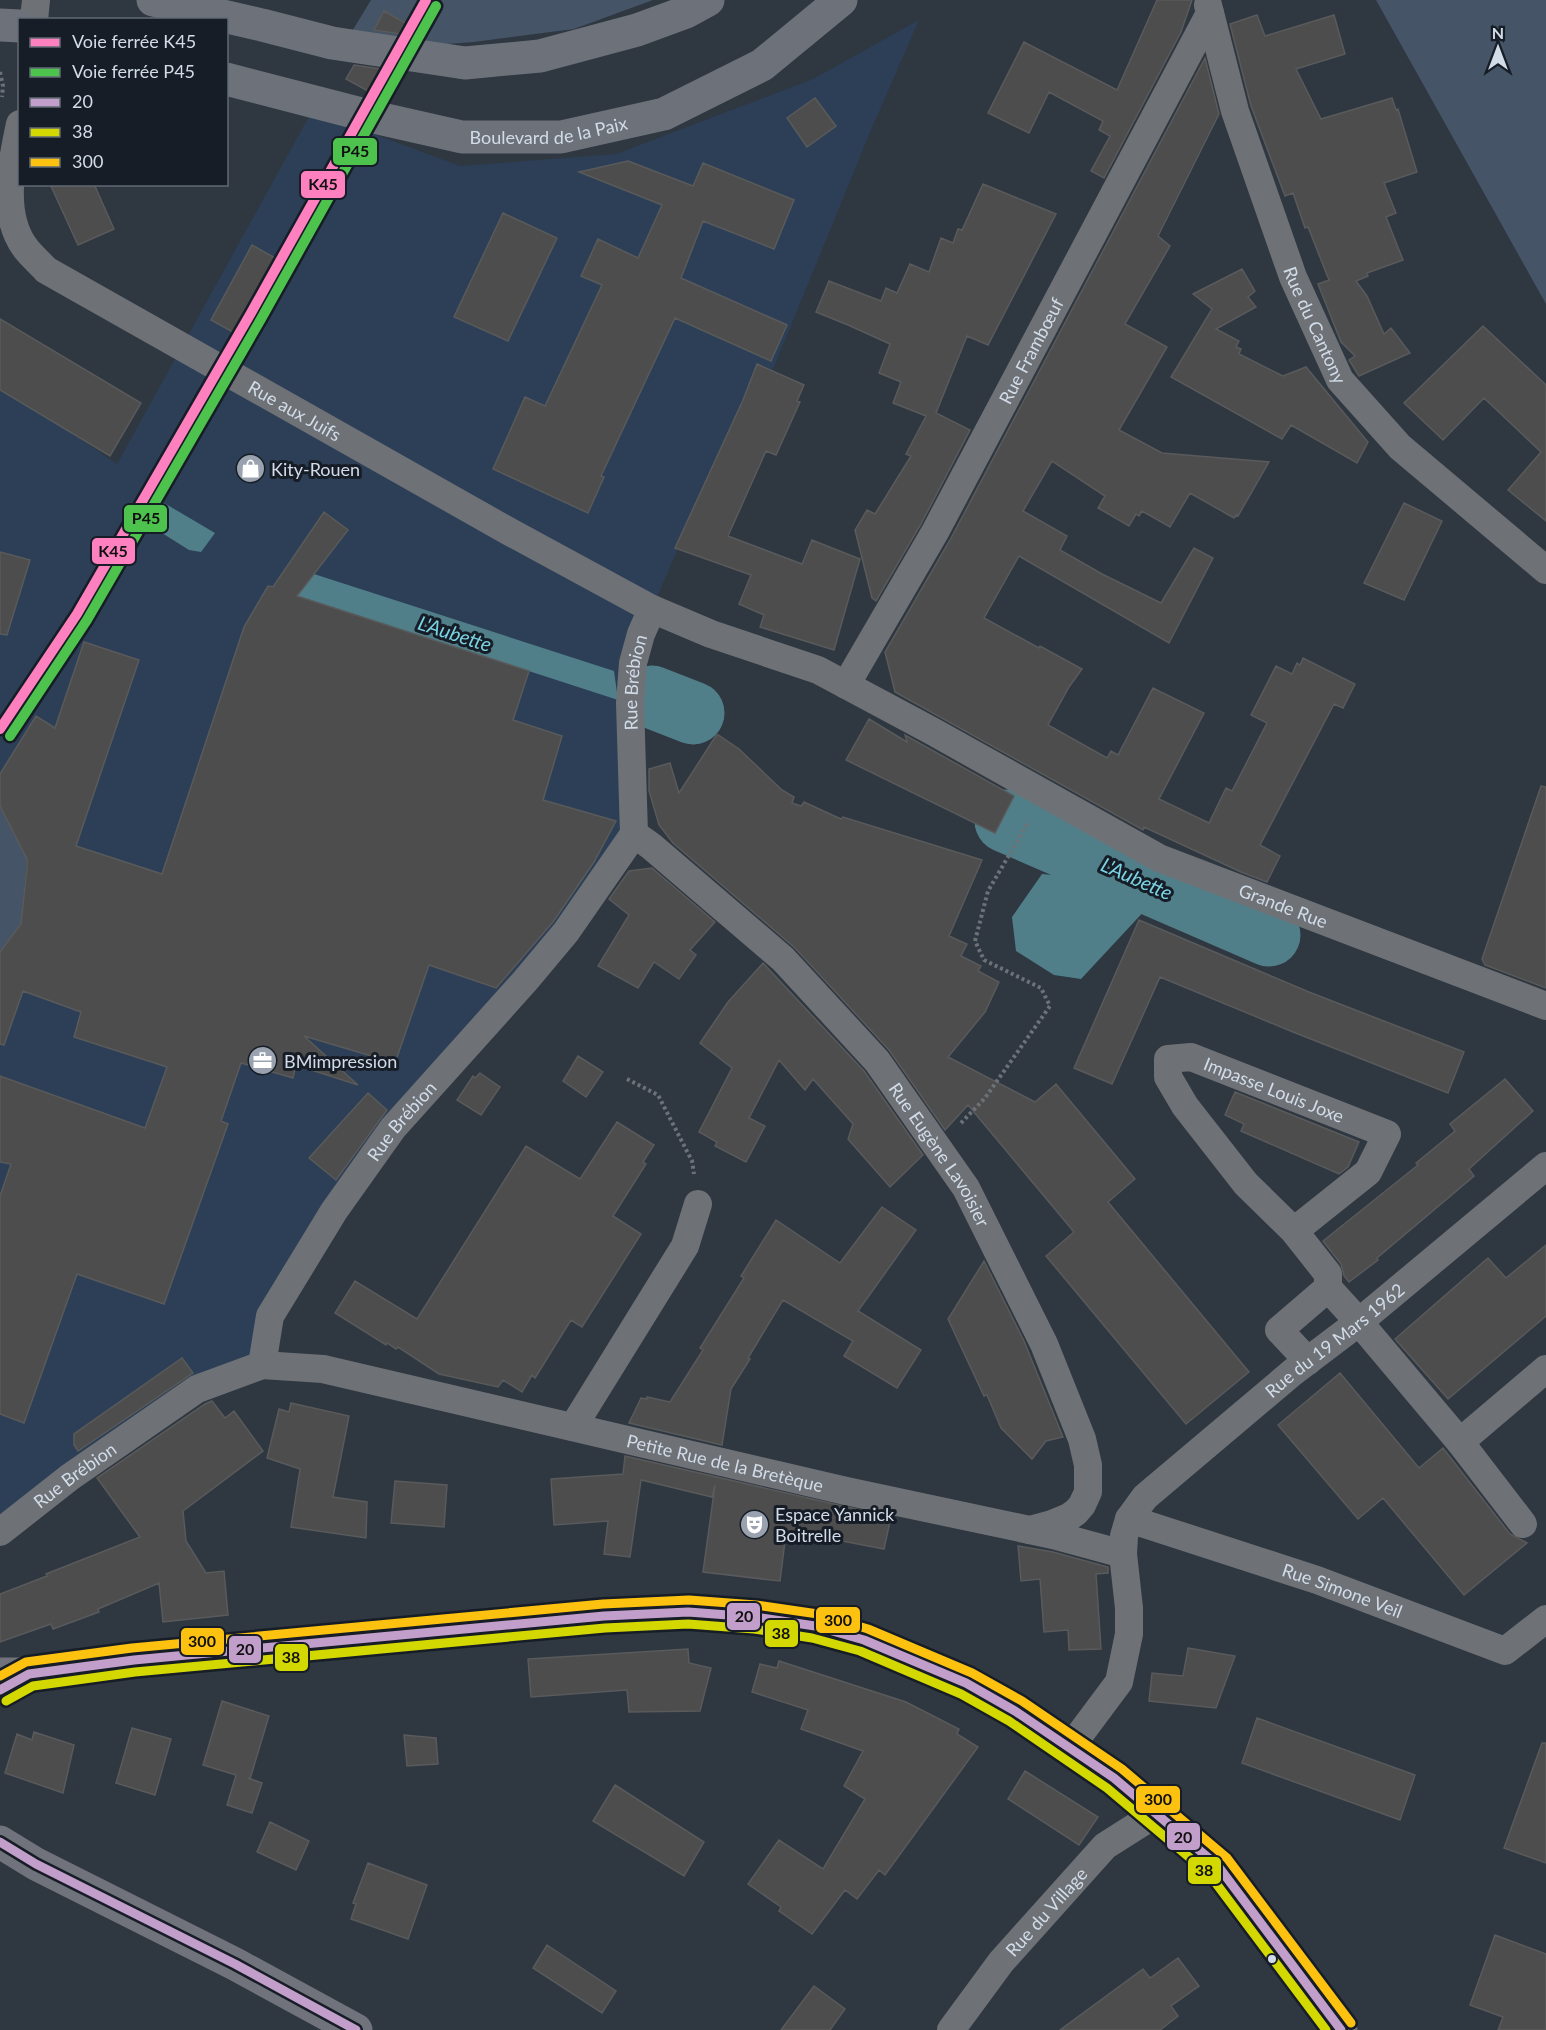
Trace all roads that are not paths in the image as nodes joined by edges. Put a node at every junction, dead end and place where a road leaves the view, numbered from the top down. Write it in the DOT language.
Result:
graph roads {
  1 [pos="36,0"];
  2 [pos="153,0"];
  3 [pos="708,0"];
  4 [pos="841,0"];
  5 [pos="1209,6"];
  6 [pos="34,18"];
  7 [pos="0,25"];
  8 [pos="18,26"];
  9 [pos="228,80"];
  10 [pos="15,111"];
  11 [pos="6,167"];
  12 [pos="1546,570"];
  13 [pos="652,609"];
  14 [pos="846,685"];
  15 [pos="634,834"];
  16 [pos="1546,1006"];
  17 [pos="1546,1166"];
  18 [pos="698,1204"];
  19 [pos="1294,1231"];
  20 [pos="1328,1288"];
  21 [pos="1359,1322"];
  22 [pos="1308,1361"];
  23 [pos="262,1365"];
  24 [pos="1546,1369"];
  25 [pos="573,1427"];
  26 [pos="1460,1442"];
  27 [pos="1129,1519"];
  28 [pos="1523,1524"];
  29 [pos="1030,1530"];
  30 [pos="0,1532"];
  31 [pos="1123,1554"];
  32 [pos="1546,1619"];
  33 [pos="15,1674"];
  34 [pos="0,1690"];
  35 [pos="1069,1749"];
  36 [pos="1156,1813"];
  37 [pos="0,1842"];
  38 [pos="356,2030"];
  39 [pos="951,2030"];
  40 [pos="1341,2030"];
  1 -- 6 [label="street"];
  2 -- 3 [label="main road"];
  4 -- 9 [label="main road, Boulevard de la Paix"];
  5 -- 12 [label="street, Rue du Cantony"];
  5 -- 14 [label="street, Rue Frambœuf"];
  7 -- 8 [label="main road"];
  10 -- 11 [label="street, Rue aux Juifs"];
  11 -- 13 [label="street, Rue aux Juifs"];
  13 -- 14 [label="street, Rue aux Juifs"];
  13 -- 15 [label="street, Rue Brébion"];
  14 -- 16 [label="street, Grande Rue"];
  15 -- 23 [label="street, Rue Brébion"];
  15 -- 29 [label="street, Rue Eugène Lavoisier"];
  17 -- 21 [label="street, Rue du 19 Mars 1962"];
  18 -- 25 [label="street"];
  19 -- 19 [label="street, Impasse Louis Joxe"];
  19 -- 20 [label="street, Impasse Louis Joxe"];
  20 -- 21 [label="street, Impasse Louis Joxe"];
  20 -- 22 [label="street"];
  21 -- 22 [label="street, Rue du 19 Mars 1962"];
  21 -- 26 [label="street, Impasse Louis Joxe"];
  22 -- 27 [label="street, Rue du 19 Mars 1962"];
  23 -- 25 [label="street, Petite Rue de la Bretèque"];
  23 -- 30 [label="street, Rue Brébion"];
  24 -- 26 [label="street"];
  25 -- 29 [label="street, Petite Rue de la Bretèque"];
  26 -- 28 [label="street, Impasse Louis Joxe"];
  27 -- 31 [label="street"];
  27 -- 32 [label="street, Rue Simone Veil"];
  29 -- 31 [label="street, Petite Rue de la Bretèque"];
  31 -- 35 [label="street"];
  33 -- 34 [label="main road"];
  33 -- 35 [label="main road"];
  35 -- 36 [label="main road"];
  36 -- 39 [label="street, Rue du Village"];
  36 -- 40 [label="main road"];
  37 -- 38 [label="main road"];
}
